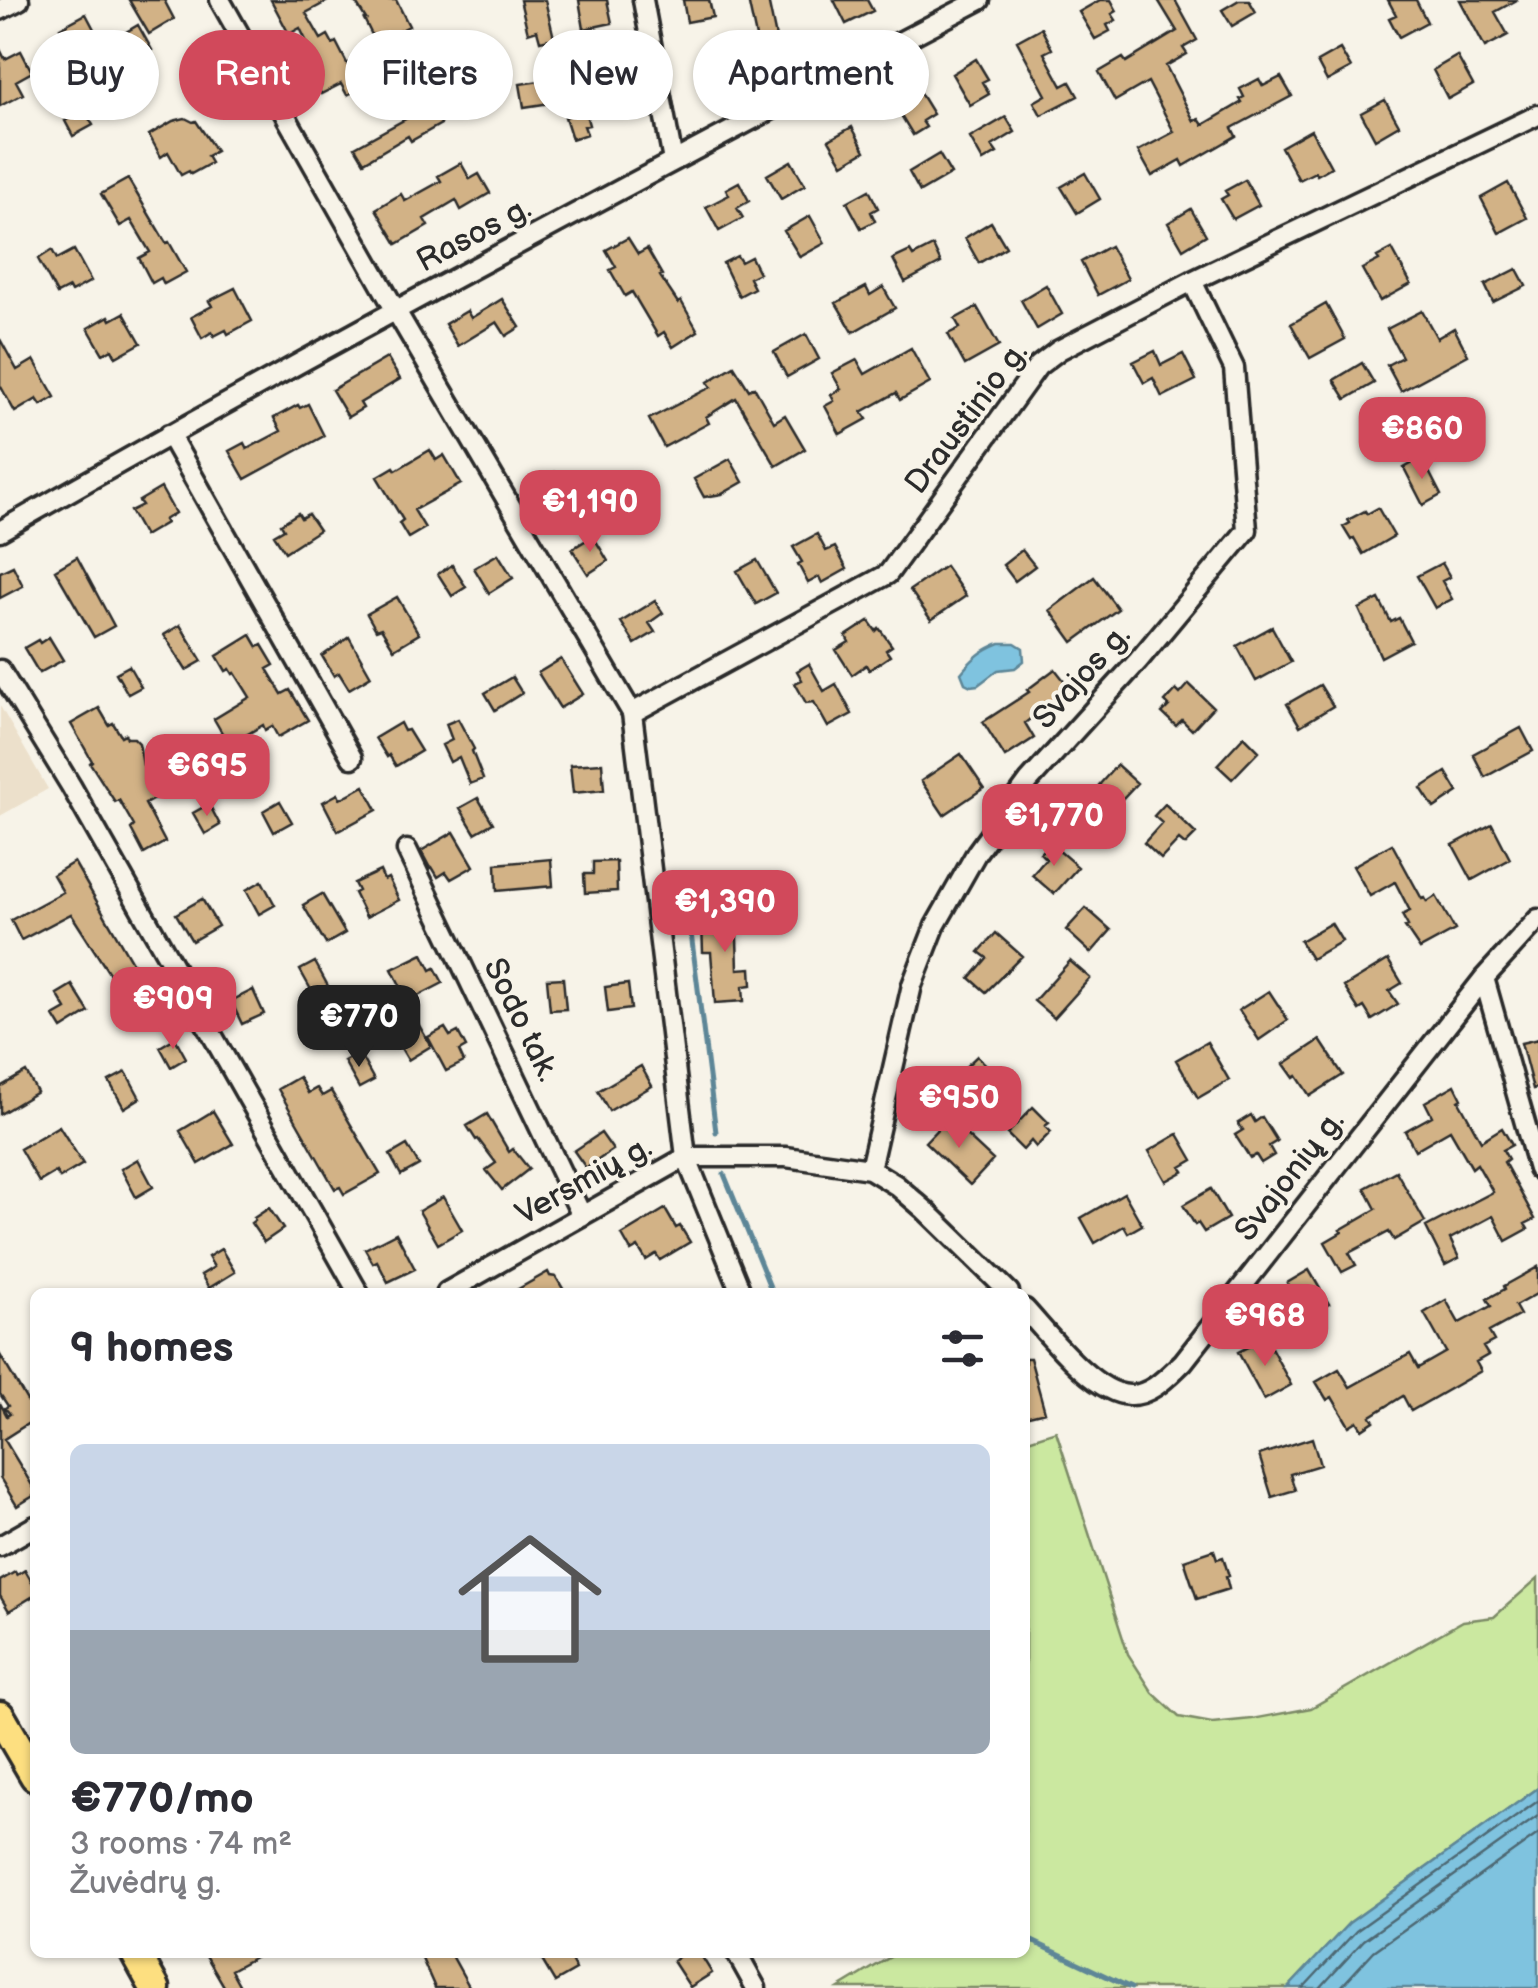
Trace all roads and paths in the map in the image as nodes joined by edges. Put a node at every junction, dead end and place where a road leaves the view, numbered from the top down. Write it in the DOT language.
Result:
graph roads {
  1 [pos="19,0"];
  2 [pos="220,0"];
  3 [pos="643,0"];
  4 [pos="980,0"];
  5 [pos="0,10"];
  6 [pos="1538,115"];
  7 [pos="674,161"];
  8 [pos="1192,281"];
  9 [pos="396,312"];
  10 [pos="169,434"];
  11 [pos="0,530"];
  12 [pos="0,670"];
  13 [pos="632,713"];
  14 [pos="352,758"];
  15 [pos="407,850"];
  16 [pos="1538,920"];
  17 [pos="1484,978"];
  18 [pos="686,1157"];
  19 [pos="870,1168"];
  20 [pos="1538,1168"];
  21 [pos="582,1216"];
  22 [pos="356,1288"];
  23 [pos="454,1288"];
  24 [pos="739,1288"];
  25 [pos="1005,1288"];
  26 [pos="1030,1315"];
  27 [pos="30,1529"];
  28 [pos="0,1546"];
  29 [pos="0,1716"];
  30 [pos="30,1767"];
  31 [pos="138,1958"];
  32 [pos="739,1958"];
  33 [pos="155,1988"];
  34 [pos="756,1988"];
  1 -- 5 [label="street"];
  2 -- 9 [label="street, Versmių g."];
  3 -- 7 [label="street"];
  4 -- 7 [label="street, Rasos g."];
  6 -- 8 [label="street, Draustinio g."];
  7 -- 9 [label="street, Rasos g."];
  8 -- 13 [label="street, Draustinio g."];
  8 -- 19 [label="street, Svajos g."];
  9 -- 10 [label="street, Rasos g."];
  9 -- 13 [label="street, Versmių g."];
  10 -- 11 [label="street, Rasos g."];
  10 -- 14 [label="street"];
  12 -- 22 [label="street"];
  13 -- 18 [label="street, Versmių g."];
  15 -- 21 [label="street, Sodo tak."];
  16 -- 17 [label="street, Svajonių g."];
  17 -- 20 [label="street"];
  17 -- 26 [label="street, Svajonių g."];
  18 -- 19 [label="street"];
  18 -- 21 [label="street, Versmių g."];
  18 -- 24 [label="street"];
  19 -- 25 [label="street"];
  21 -- 23 [label="street, Versmių g."];
  27 -- 28 [label="street"];
  29 -- 30 [label="main road"];
  31 -- 33 [label="main road"];
  32 -- 34 [label="street"];
}
